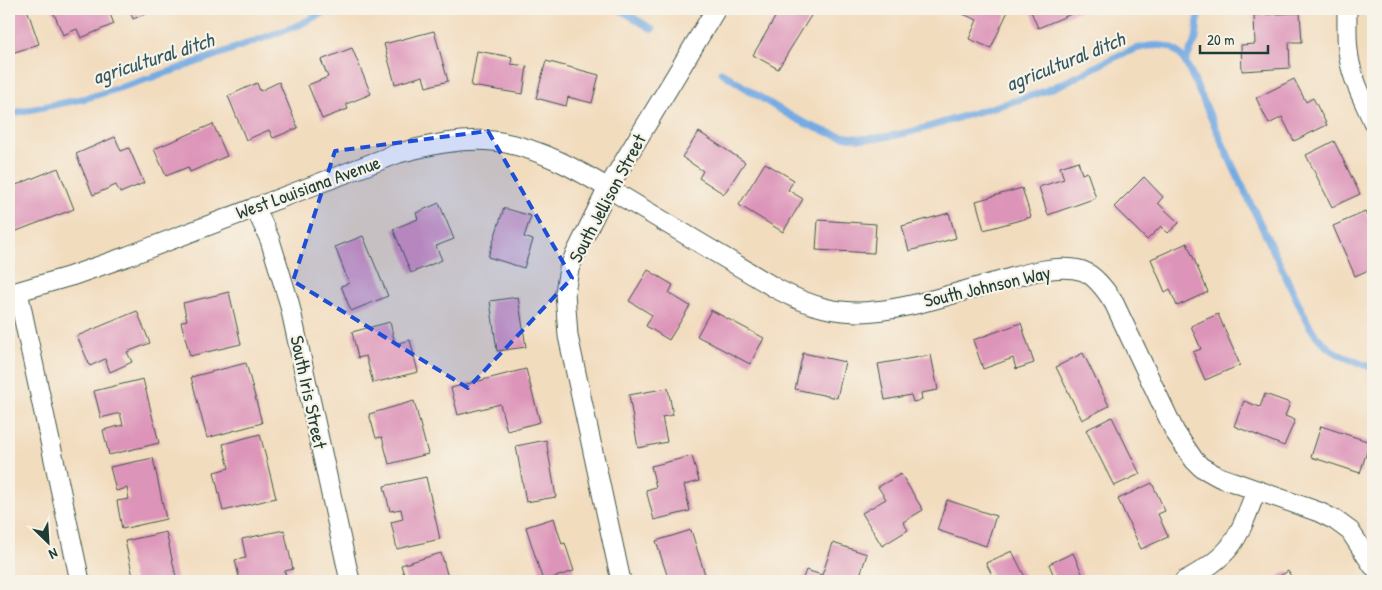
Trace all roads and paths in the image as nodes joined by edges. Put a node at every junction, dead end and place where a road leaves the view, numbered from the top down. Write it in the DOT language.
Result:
graph roads {
  1 [pos="716,9"];
  2 [pos="1347,9"];
  3 [pos="1373,122"];
  4 [pos="608,188"];
  5 [pos="256,207"];
  6 [pos="13,293"];
  7 [pos="1256,491"];
  8 [pos="1373,566"];
  9 [pos="80,581"];
  10 [pos="350,581"];
  11 [pos="621,581"];
  12 [pos="1184,581"];
  1 -- 4 [label="street, South Jellison Street"];
  2 -- 3 [label="street"];
  4 -- 5 [label="street, West Louisiana Avenue"];
  4 -- 7 [label="street, South Johnson Way"];
  4 -- 11 [label="street, South Jellison Street"];
  5 -- 6 [label="street, West Louisiana Avenue"];
  5 -- 10 [label="street, South Iris Street"];
  6 -- 9 [label="street"];
  7 -- 8 [label="street, South Johnson Way"];
  7 -- 12 [label="street"];
}
